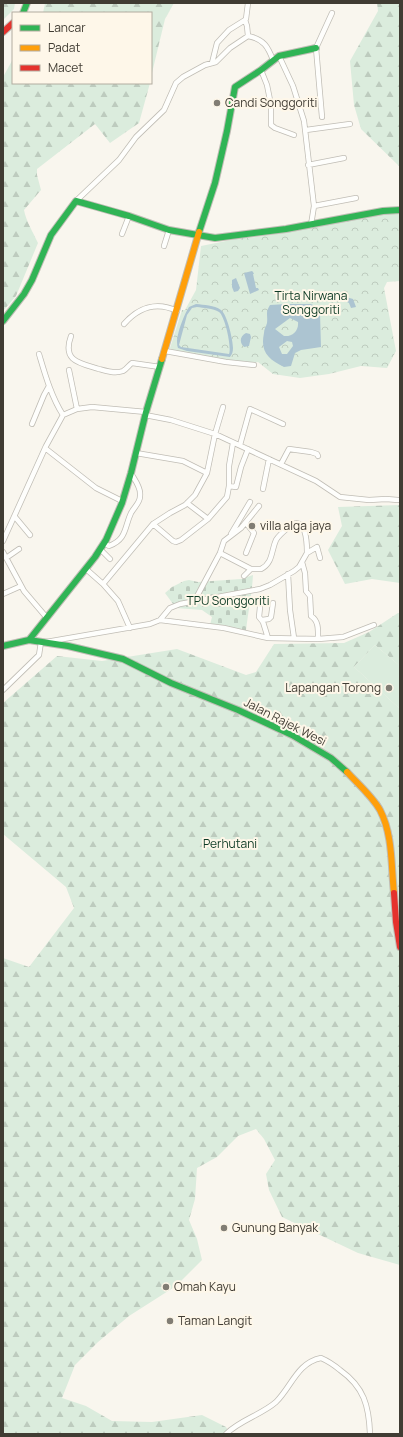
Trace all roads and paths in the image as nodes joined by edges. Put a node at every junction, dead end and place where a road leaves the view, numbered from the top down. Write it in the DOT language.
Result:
graph roads {
  1 [pos="248,3"];
  2 [pos="332,13"];
  3 [pos="245,20"];
  4 [pos="12,23"];
  5 [pos="3,32"];
  6 [pos="248,36"];
  7 [pos="316,48"];
  8 [pos="279,56"];
  9 [pos="273,60"];
  10 [pos="212,63"];
  11 [pos="261,70"];
  12 [pos="322,117"];
  13 [pos="350,124"];
  14 [pos="306,130"];
  15 [pos="294,135"];
  16 [pos="344,158"];
  17 [pos="308,165"];
  18 [pos="356,198"];
  19 [pos="76,201"];
  20 [pos="314,206"];
  21 [pos="400,210"];
  22 [pos="129,216"];
  23 [pos="310,225"];
  24 [pos="169,230"];
  25 [pos="122,234"];
  26 [pos="198,236"];
  27 [pos="164,246"];
  28 [pos="177,311"];
  29 [pos="3,321"];
  30 [pos="124,324"];
  31 [pos="71,336"];
  32 [pos="165,351"];
  33 [pos="39,354"];
  34 [pos="254,365"];
  35 [pos="160,367"];
  36 [pos="69,370"];
  37 [pos="49,386"];
  38 [pos="223,407"];
  39 [pos="77,409"];
  40 [pos="146,413"];
  41 [pos="63,415"];
  42 [pos="32,424"];
  43 [pos="283,424"];
  44 [pos="215,434"];
  45 [pos="234,443"];
  46 [pos="240,445"];
  47 [pos="45,448"];
  48 [pos="248,449"];
  49 [pos="136,453"];
  50 [pos="318,456"];
  51 [pos="269,459"];
  52 [pos="281,464"];
  53 [pos="131,473"];
  54 [pos="207,473"];
  55 [pos="229,486"];
  56 [pos="262,489"];
  57 [pos="398,500"];
  58 [pos="122,501"];
  59 [pos="250,502"];
  60 [pos="187,503"];
  61 [pos="258,506"];
  62 [pos="15,517"];
  63 [pos="208,519"];
  64 [pos="246,523"];
  65 [pos="153,524"];
  66 [pos="30,535"];
  67 [pos="229,537"];
  68 [pos="3,541"];
  69 [pos="102,546"];
  70 [pos="19,548"];
  71 [pos="3,552"];
  72 [pos="220,553"];
  73 [pos="246,553"];
  74 [pos="307,553"];
  75 [pos="6,558"];
  76 [pos="320,558"];
  77 [pos="110,559"];
  78 [pos="302,562"];
  79 [pos="251,568"];
  80 [pos="86,569"];
  81 [pos="288,574"];
  82 [pos="244,576"];
  83 [pos="103,584"];
  84 [pos="21,586"];
  85 [pos="3,594"];
  86 [pos="195,600"];
  87 [pos="273,603"];
  88 [pos="260,607"];
  89 [pos="47,618"];
  90 [pos="160,620"];
  91 [pos="262,620"];
  92 [pos="374,625"];
  93 [pos="130,628"];
  94 [pos="268,638"];
  95 [pos="294,638"];
  96 [pos="318,639"];
  97 [pos="29,640"];
  98 [pos="43,642"];
  99 [pos="3,646"];
  100 [pos="3,690"];
  101 [pos="400,947"];
  102 [pos="226,1434"];
  103 [pos="370,1434"];
  1 -- 3 [label="street"];
  2 -- 7 [label="street"];
  3 -- 6 [label="street"];
  3 -- 10 [label="street"];
  4 -- 5 [label="street"];
  6 -- 9 [label="street"];
  6 -- 10 [label="street"];
  7 -- 8 [label="street"];
  7 -- 12 [label="street"];
  8 -- 9 [label="street"];
  8 -- 14 [label="street"];
  9 -- 11 [label="street"];
  10 -- 19 [label="street"];
  11 -- 15 [label="street"];
  11 -- 26 [label="street"];
  13 -- 14 [label="street"];
  14 -- 17 [label="street"];
  16 -- 17 [label="street"];
  17 -- 20 [label="street"];
  18 -- 20 [label="street"];
  19 -- 22 [label="street"];
  19 -- 29 [label="street"];
  20 -- 23 [label="street"];
  21 -- 23 [label="street"];
  22 -- 24 [label="street"];
  22 -- 25 [label="street"];
  23 -- 26 [label="street"];
  24 -- 26 [label="street"];
  24 -- 27 [label="street"];
  26 -- 28 [label="street"];
  28 -- 30 [label="street"];
  28 -- 32 [label="street"];
  31 -- 35 [label="street"];
  32 -- 34 [label="street"];
  32 -- 35 [label="street"];
  33 -- 37 [label="street"];
  35 -- 40 [label="street"];
  36 -- 39 [label="street"];
  37 -- 41 [label="street"];
  37 -- 42 [label="street"];
  38 -- 44 [label="street"];
  39 -- 40 [label="street"];
  39 -- 41 [label="street"];
  40 -- 44 [label="street"];
  40 -- 49 [label="street"];
  41 -- 47 [label="street"];
  43 -- 46 [label="street"];
  44 -- 45 [label="street"];
  44 -- 54 [label="street"];
  45 -- 46 [label="street"];
  45 -- 55 [label="street"];
  46 -- 48 [label="street"];
  47 -- 58 [label="street"];
  47 -- 62 [label="street"];
  48 -- 51 [label="street"];
  48 -- 55 [label="street"];
  49 -- 53 [label="street"];
  49 -- 54 [label="street"];
  50 -- 52 [label="street"];
  51 -- 52 [label="street"];
  51 -- 56 [label="street"];
  52 -- 57 [label="street"];
  53 -- 58 [label="street"];
  53 -- 69 [label="street"];
  54 -- 60 [label="street"];
  55 -- 63 [label="street"];
  58 -- 69 [label="street"];
  59 -- 67 [label="street"];
  60 -- 63 [label="street"];
  60 -- 65 [label="street"];
  61 -- 64 [label="street"];
  62 -- 66 [label="street"];
  62 -- 68 [label="street"];
  63 -- 65 [label="street"];
  64 -- 67 [label="street"];
  64 -- 73 [label="street"];
  65 -- 83 [label="street"];
  67 -- 72 [label="street"];
  69 -- 77 [label="street"];
  69 -- 80 [label="street"];
  70 -- 75 [label="street"];
  71 -- 75 [label="street"];
  72 -- 79 [label="street"];
  72 -- 86 [label="street"];
  74 -- 76 [label="street"];
  74 -- 78 [label="street"];
  74 -- 79 [label="street"];
  75 -- 84 [label="street"];
  78 -- 81 [label="street"];
  78 -- 96 [label="street"];
  79 -- 82 [label="street"];
  80 -- 83 [label="street"];
  80 -- 89 [label="street"];
  81 -- 86 [label="street"];
  81 -- 95 [label="street"];
  83 -- 93 [label="street"];
  84 -- 85 [label="street"];
  84 -- 89 [label="street"];
  86 -- 90 [label="street"];
  87 -- 91 [label="street"];
  88 -- 91 [label="street"];
  89 -- 97 [label="street"];
  90 -- 93 [label="street"];
  90 -- 94 [label="street"];
  91 -- 94 [label="street"];
  92 -- 96 [label="street"];
  93 -- 98 [label="street"];
  94 -- 95 [label="street"];
  95 -- 96 [label="street"];
  97 -- 98 [label="street, Jalan Rajek Wesi"];
  97 -- 99 [label="street"];
  98 -- 100 [label="street"];
  98 -- 101 [label="street, Jalan Rajek Wesi"];
  102 -- 103 [label="street"];
}
